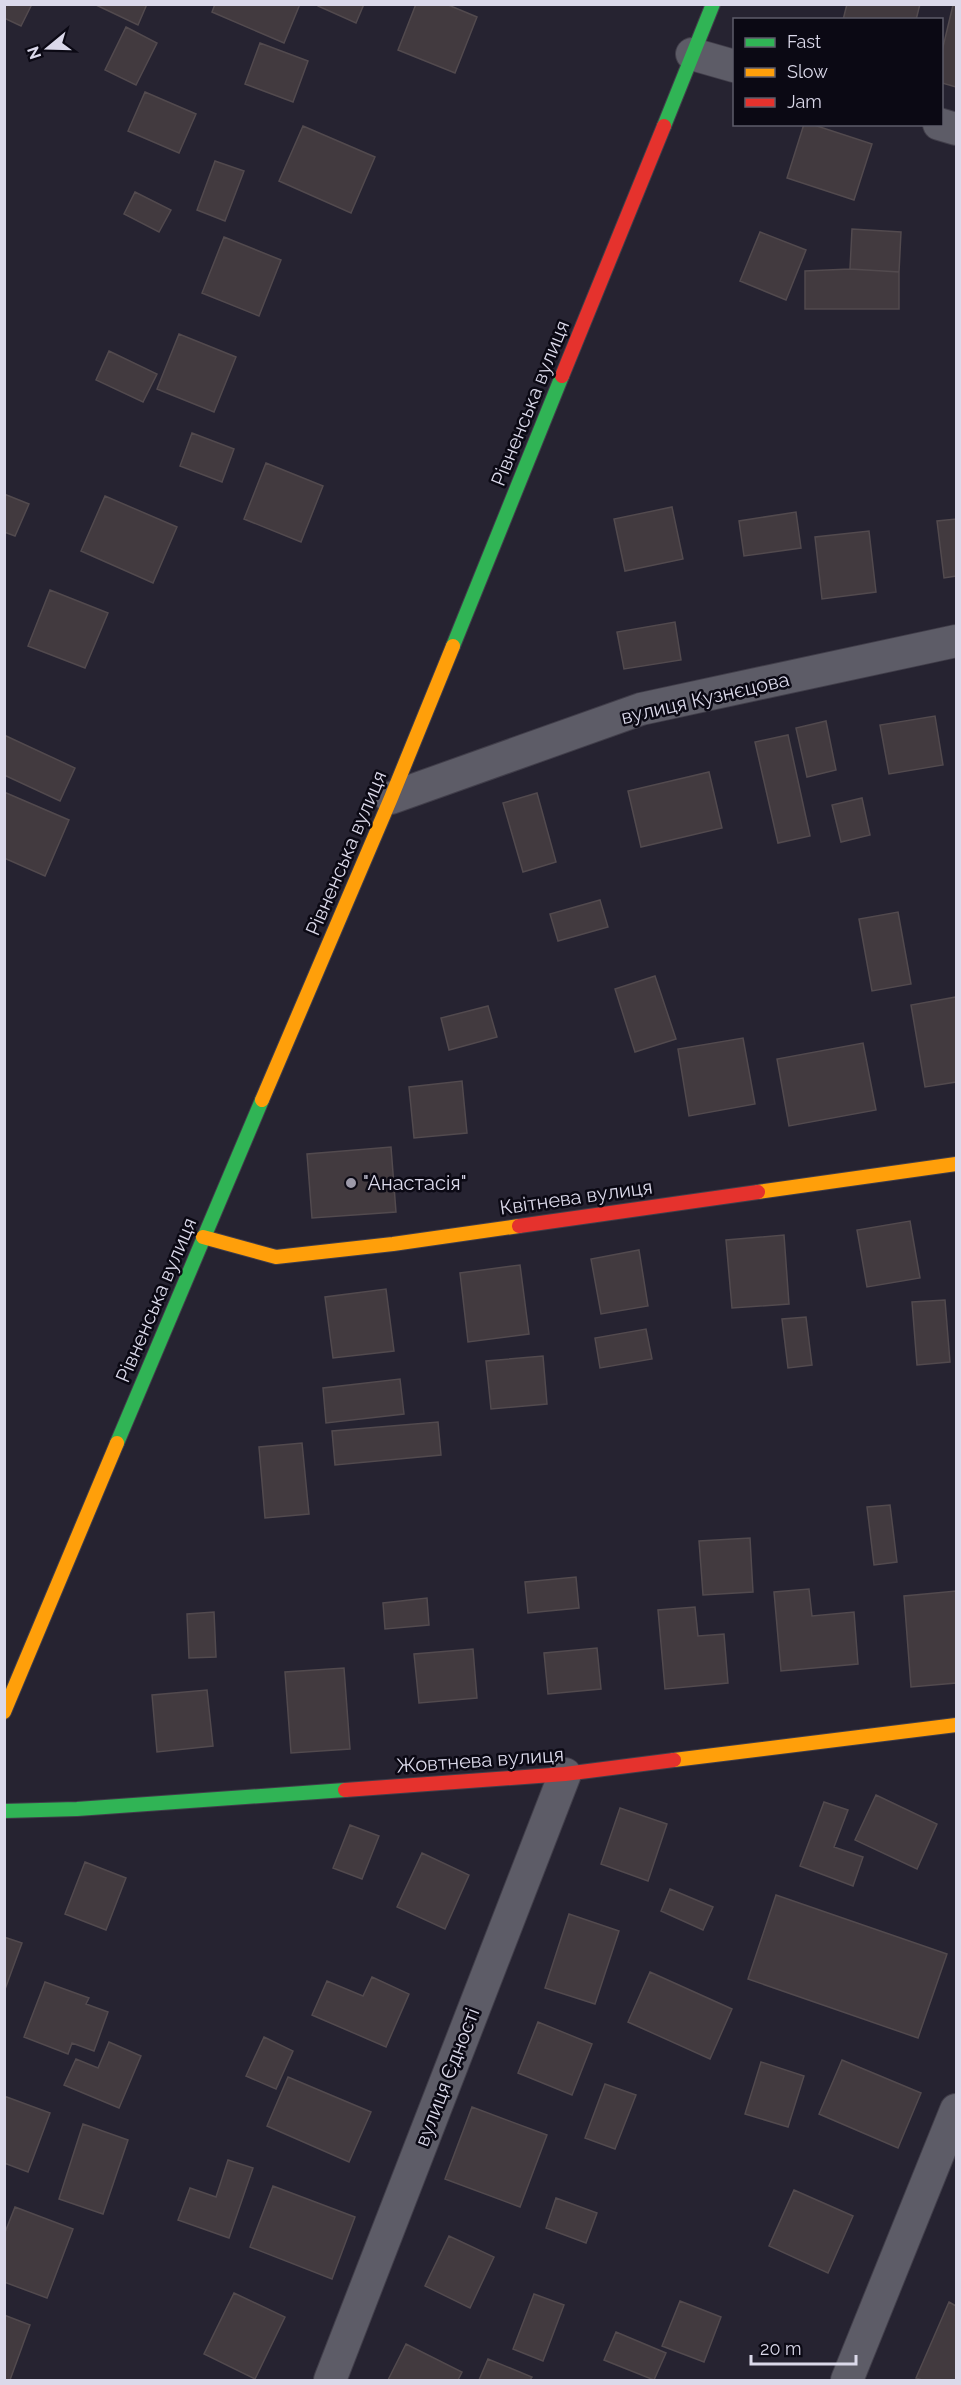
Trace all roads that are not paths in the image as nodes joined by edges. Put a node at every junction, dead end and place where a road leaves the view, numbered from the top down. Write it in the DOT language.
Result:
graph roads {
  1 [pos="713,4"];
  2 [pos="692,54"];
  3 [pos="733,65"];
  4 [pos="957,641"];
  5 [pos="391,798"];
  6 [pos="957,1164"];
  7 [pos="203,1237"];
  8 [pos="4,1712"];
  9 [pos="957,1725"];
  10 [pos="565,1774"];
  11 [pos="4,1811"];
  12 [pos="957,2110"];
  13 [pos="330,2380"];
  14 [pos="847,2380"];
  1 -- 2 [label="main road, Рівненська вулиця"];
  2 -- 3 [label="street"];
  2 -- 5 [label="main road, Рівненська вулиця"];
  4 -- 5 [label="street, вулиця Кузнєцова"];
  5 -- 7 [label="main road, Рівненська вулиця"];
  6 -- 7 [label="main road, Квітнева вулиця"];
  7 -- 8 [label="main road, Рівненська вулиця"];
  9 -- 10 [label="main road, Жовтнева вулиця"];
  10 -- 11 [label="main road, Жовтнева вулиця"];
  10 -- 13 [label="street, вулиця Єдності"];
  12 -- 14 [label="street"];
}
